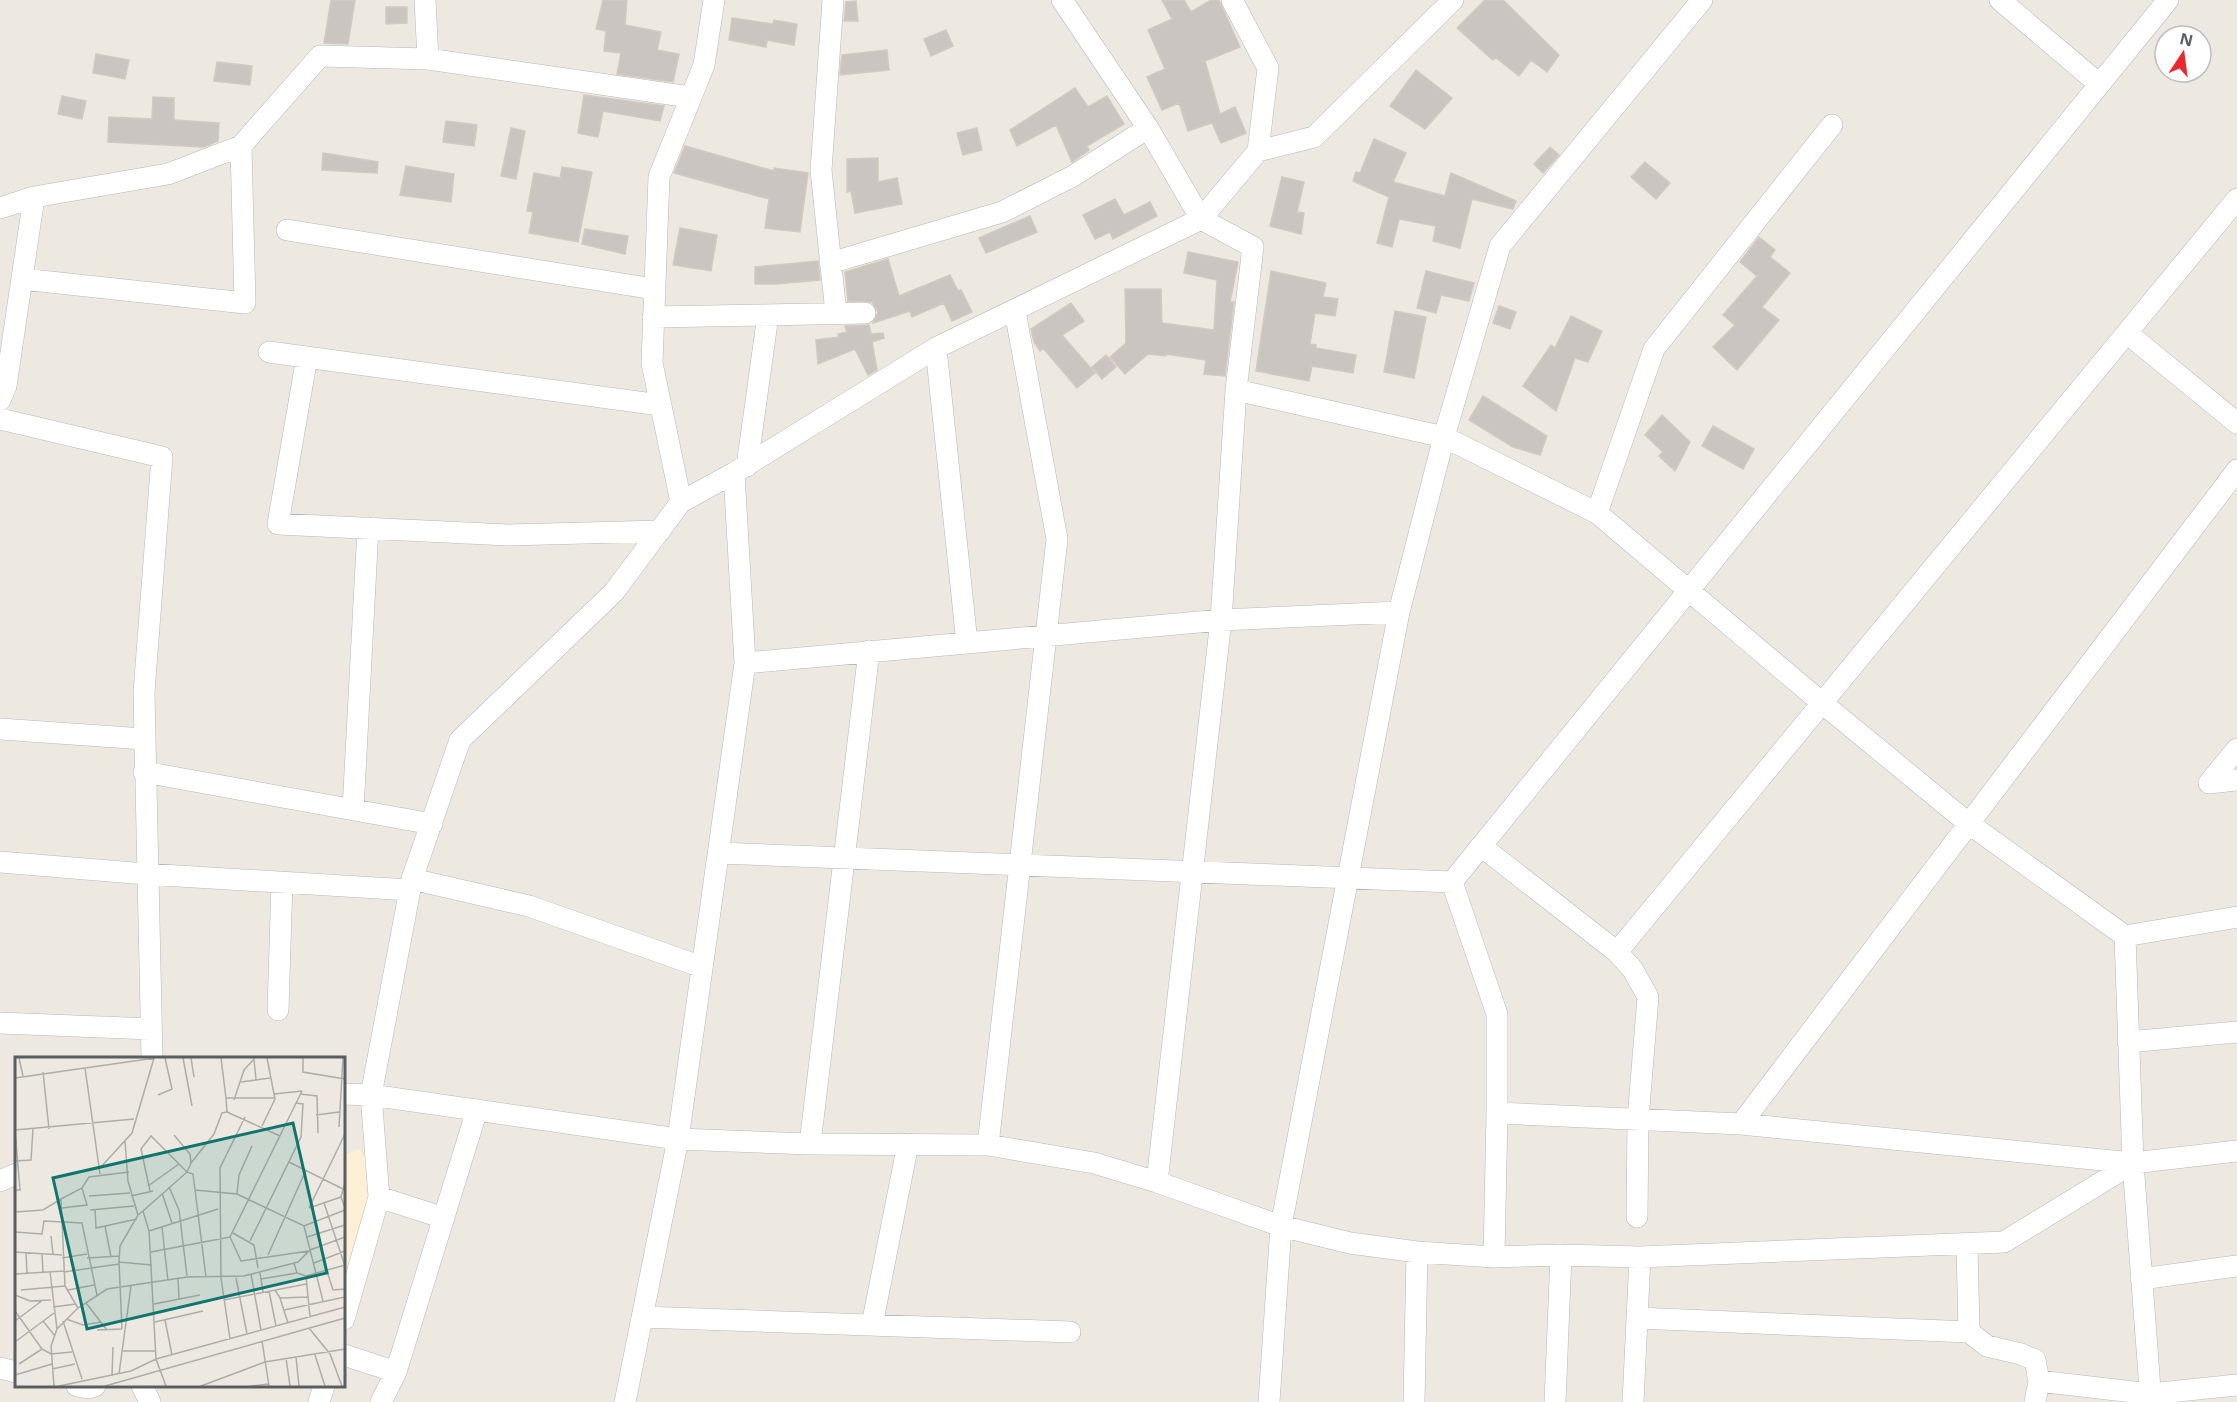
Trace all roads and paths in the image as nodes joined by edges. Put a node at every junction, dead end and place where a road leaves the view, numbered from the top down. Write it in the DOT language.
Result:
graph roads {
  1 [pos="714,0"];
  2 [pos="832,0"];
  3 [pos="1062,0"];
  4 [pos="1232,0"];
  5 [pos="1453,0"];
  6 [pos="1702,0"];
  7 [pos="2000,0"];
  8 [pos="2168,0"];
  9 [pos="429,2"];
  10 [pos="428,59"];
  11 [pos="2099,84"];
  12 [pos="690,97"];
  13 [pos="1832,124"];
  14 [pos="1148,128"];
  15 [pos="241,146"];
  16 [pos="1258,151"];
  17 [pos="34,197"];
  18 [pos="2237,199"];
  19 [pos="0,208"];
  20 [pos="1201,219"];
  21 [pos="287,230"];
  22 [pos="830,263"];
  23 [pos="22,279"];
  24 [pos="654,289"];
  25 [pos="1015,311"];
  26 [pos="836,313"];
  27 [pos="865,313"];
  28 [pos="768,315"];
  29 [pos="653,317"];
  30 [pos="2127,333"];
  31 [pos="936,348"];
  32 [pos="269,352"];
  33 [pos="307,357"];
  34 [pos="1236,390"];
  35 [pos="0,400"];
  36 [pos="660,405"];
  37 [pos="0,419"];
  38 [pos="2237,423"];
  39 [pos="1444,437"];
  40 [pos="740,470"];
  41 [pos="2237,470"];
  42 [pos="681,502"];
  43 [pos="1598,513"];
  44 [pos="368,528"];
  45 [pos="660,531"];
  46 [pos="1689,590"];
  47 [pos="1399,612"];
  48 [pos="1221,620"];
  49 [pos="1045,636"];
  50 [pos="967,643"];
  51 [pos="869,651"];
  52 [pos="745,663"];
  53 [pos="1821,702"];
  54 [pos="0,729"];
  55 [pos="144,739"];
  56 [pos="2237,749"];
  57 [pos="144,772"];
  58 [pos="2237,780"];
  59 [pos="353,810"];
  60 [pos="432,824"];
  61 [pos="1968,824"];
  62 [pos="1481,846"];
  63 [pos="719,853"];
  64 [pos="844,858"];
  65 [pos="0,862"];
  66 [pos="1019,865"];
  67 [pos="1192,872"];
  68 [pos="146,874"];
  69 [pos="1348,878"];
  70 [pos="282,882"];
  71 [pos="1452,882"];
  72 [pos="411,885"];
  73 [pos="2237,916"];
  74 [pos="2125,936"];
  75 [pos="1617,952"];
  76 [pos="702,967"];
  77 [pos="278,1010"];
  78 [pos="0,1023"];
  79 [pos="151,1029"];
  80 [pos="2237,1032"];
  81 [pos="2128,1041"];
  82 [pos="152,1057"];
  83 [pos="345,1094"];
  84 [pos="371,1095"];
  85 [pos="477,1110"];
  86 [pos="1497,1113"];
  87 [pos="1638,1119"];
  88 [pos="1741,1124"];
  89 [pos="678,1139"];
  90 [pos="810,1144"];
  91 [pos="908,1144"];
  92 [pos="988,1144"];
  93 [pos="2237,1151"];
  94 [pos="2133,1163"];
  95 [pos="15,1174"];
  96 [pos="0,1181"];
  97 [pos="1156,1182"];
  98 [pos="379,1197"];
  99 [pos="1638,1217"];
  100 [pos="444,1218"];
  101 [pos="1281,1226"];
  102 [pos="1967,1244"];
  103 [pos="1417,1252"];
  104 [pos="1561,1255"];
  105 [pos="1494,1257"];
  106 [pos="1640,1257"];
  107 [pos="2237,1266"];
  108 [pos="2142,1279"];
  109 [pos="345,1316"];
  110 [pos="642,1317"];
  111 [pos="1637,1318"];
  112 [pos="872,1325"];
  113 [pos="1070,1332"];
  114 [pos="1969,1332"];
  115 [pos="345,1355"];
  116 [pos="0,1368"];
  117 [pos="15,1372"];
  118 [pos="396,1372"];
  119 [pos="2039,1381"];
  120 [pos="2237,1384"];
  121 [pos="142,1387"];
  122 [pos="324,1387"];
  123 [pos="2151,1398"];
  124 [pos="150,1402"];
  125 [pos="319,1402"];
  126 [pos="381,1402"];
  127 [pos="625,1402"];
  128 [pos="1269,1402"];
  129 [pos="1414,1402"];
  130 [pos="1555,1402"];
  131 [pos="1633,1402"];
  132 [pos="2035,1402"];
  1 -- 12 [label="street"];
  2 -- 22 [label="street"];
  3 -- 14 [label="street"];
  4 -- 16 [label="street"];
  5 -- 16 [label="street"];
  6 -- 39 [label="street"];
  7 -- 11 [label="street"];
  8 -- 11 [label="street"];
  9 -- 10 [label="street"];
  10 -- 12 [label="street"];
  10 -- 15 [label="street"];
  11 -- 46 [label="street"];
  12 -- 24 [label="street"];
  13 -- 43 [label="street"];
  14 -- 20 [label="street"];
  14 -- 22 [label="street"];
  15 -- 17 [label="street"];
  15 -- 23 [label="street"];
  16 -- 20 [label="street"];
  17 -- 19 [label="street"];
  17 -- 23 [label="street"];
  18 -- 30 [label="street"];
  20 -- 25 [label="street"];
  20 -- 34 [label="street"];
  21 -- 24 [label="street"];
  22 -- 26 [label="street"];
  23 -- 35 [label="street"];
  24 -- 29 [label="street"];
  25 -- 31 [label="street"];
  25 -- 49 [label="street"];
  26 -- 27 [label="street"];
  26 -- 28 [label="street"];
  28 -- 29 [label="street"];
  28 -- 40 [label="street"];
  29 -- 36 [label="street"];
  30 -- 38 [label="street"];
  30 -- 53 [label="street"];
  31 -- 40 [label="street"];
  31 -- 50 [label="street"];
  32 -- 33 [label="street"];
  33 -- 36 [label="street"];
  33 -- 44 [label="street"];
  34 -- 39 [label="street"];
  34 -- 48 [label="street"];
  36 -- 42 [label="street"];
  37 -- 55 [label="street"];
  39 -- 43 [label="street"];
  39 -- 47 [label="street"];
  40 -- 42 [label="street"];
  40 -- 52 [label="street"];
  41 -- 61 [label="street"];
  42 -- 45 [label="street"];
  43 -- 46 [label="street"];
  44 -- 45 [label="street"];
  44 -- 59 [label="street"];
  45 -- 60 [label="street"];
  46 -- 53 [label="street"];
  46 -- 62 [label="street"];
  47 -- 48 [label="street"];
  47 -- 69 [label="street"];
  48 -- 49 [label="street"];
  48 -- 67 [label="street"];
  49 -- 50 [label="street"];
  49 -- 66 [label="street"];
  50 -- 51 [label="street"];
  51 -- 52 [label="street"];
  51 -- 64 [label="street"];
  52 -- 63 [label="street"];
  53 -- 61 [label="street"];
  53 -- 75 [label="street"];
  54 -- 55 [label="street"];
  55 -- 57 [label="street"];
  56 -- 58 [label="street"];
  57 -- 59 [label="street"];
  57 -- 68 [label="street"];
  59 -- 60 [label="street"];
  60 -- 72 [label="street"];
  61 -- 74 [label="street"];
  61 -- 88 [label="street"];
  62 -- 71 [label="street"];
  62 -- 75 [label="street"];
  63 -- 64 [label="street"];
  63 -- 76 [label="street"];
  64 -- 66 [label="street"];
  64 -- 90 [label="street"];
  65 -- 68 [label="street"];
  66 -- 67 [label="street"];
  66 -- 92 [label="street"];
  67 -- 69 [label="street"];
  67 -- 97 [label="street"];
  68 -- 70 [label="street"];
  68 -- 79 [label="street"];
  69 -- 71 [label="street"];
  69 -- 101 [label="street"];
  70 -- 72 [label="street"];
  70 -- 77 [label="street"];
  71 -- 86 [label="street"];
  72 -- 76 [label="street"];
  72 -- 84 [label="street"];
  73 -- 74 [label="street"];
  74 -- 81 [label="street"];
  75 -- 87 [label="street"];
  76 -- 89 [label="street"];
  78 -- 79 [label="street"];
  79 -- 82 [label="street"];
  80 -- 81 [label="street"];
  81 -- 94 [label="street"];
  83 -- 84 [label="street"];
  84 -- 85 [label="street"];
  84 -- 98 [label="street"];
  85 -- 89 [label="street"];
  85 -- 100 [label="street"];
  86 -- 87 [label="street"];
  86 -- 105 [label="street"];
  87 -- 88 [label="street"];
  87 -- 99 [label="street"];
  88 -- 94 [label="street"];
  89 -- 90 [label="street"];
  89 -- 110 [label="street"];
  90 -- 91 [label="street"];
  91 -- 92 [label="street"];
  91 -- 112 [label="street"];
  92 -- 97 [label="street"];
  93 -- 94 [label="street"];
  94 -- 102 [label="street"];
  94 -- 108 [label="street"];
  95 -- 96 [label="street"];
  97 -- 101 [label="street"];
  98 -- 100 [label="street"];
  98 -- 109 [label="street"];
  100 -- 118 [label="street"];
  101 -- 103 [label="street"];
  101 -- 128 [label="street"];
  102 -- 106 [label="street"];
  102 -- 114 [label="street"];
  103 -- 105 [label="street"];
  103 -- 129 [label="street"];
  104 -- 105 [label="street"];
  104 -- 106 [label="street"];
  104 -- 130 [label="street"];
  106 -- 111 [label="street"];
  107 -- 108 [label="street"];
  108 -- 123 [label="street"];
  110 -- 112 [label="street"];
  110 -- 127 [label="street"];
  111 -- 114 [label="street"];
  111 -- 131 [label="street"];
  112 -- 113 [label="street"];
  114 -- 119 [label="street"];
  115 -- 118 [label="street"];
  116 -- 117 [label="street"];
  118 -- 126 [label="street"];
  119 -- 123 [label="street"];
  119 -- 132 [label="street"];
  120 -- 123 [label="street"];
  121 -- 124 [label="street"];
  122 -- 125 [label="street"];
}
